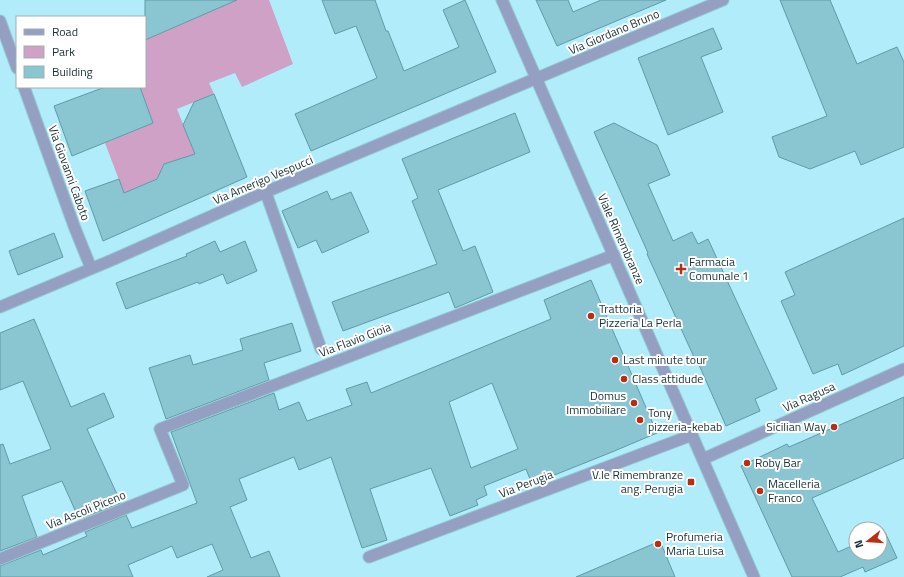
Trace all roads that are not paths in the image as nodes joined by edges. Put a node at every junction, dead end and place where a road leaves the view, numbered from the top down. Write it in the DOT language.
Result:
graph roads {
  1 [pos="502,0"];
  2 [pos="723,0"];
  3 [pos="0,21"];
  4 [pos="16,65"];
  5 [pos="537,78"];
  6 [pos="24,88"];
  7 [pos="266,193"];
  8 [pos="614,255"];
  9 [pos="91,268"];
  10 [pos="0,306"];
  11 [pos="321,349"];
  12 [pos="904,369"];
  13 [pos="692,435"];
  14 [pos="703,458"];
  15 [pos="183,484"];
  16 [pos="369,557"];
  17 [pos="0,559"];
  18 [pos="754,577"];
  1 -- 5 [label="street, Viale Rimembranze"];
  2 -- 5 [label="street, Via Giordano Bruno"];
  3 -- 4 [label="street"];
  5 -- 7 [label="street, Via Amerigo Vespucci"];
  5 -- 8 [label="street, Viale Rimembranze"];
  6 -- 9 [label="street, Via Giovanni Caboto"];
  7 -- 9 [label="street, Via Amerigo Vespucci"];
  7 -- 11 [label="street"];
  8 -- 13 [label="street, Viale Rimembranze"];
  8 -- 15 [label="street, Via Flavio Gioia"];
  9 -- 10 [label="street, Via Amerigo Vespucci"];
  12 -- 14 [label="street, Via Ragusa"];
  13 -- 14 [label="street, Viale Rimembranze"];
  13 -- 16 [label="street, Via Perugia"];
  14 -- 18 [label="street, Viale Rimembranze"];
  15 -- 17 [label="street, Via Ascoli Piceno"];
}
